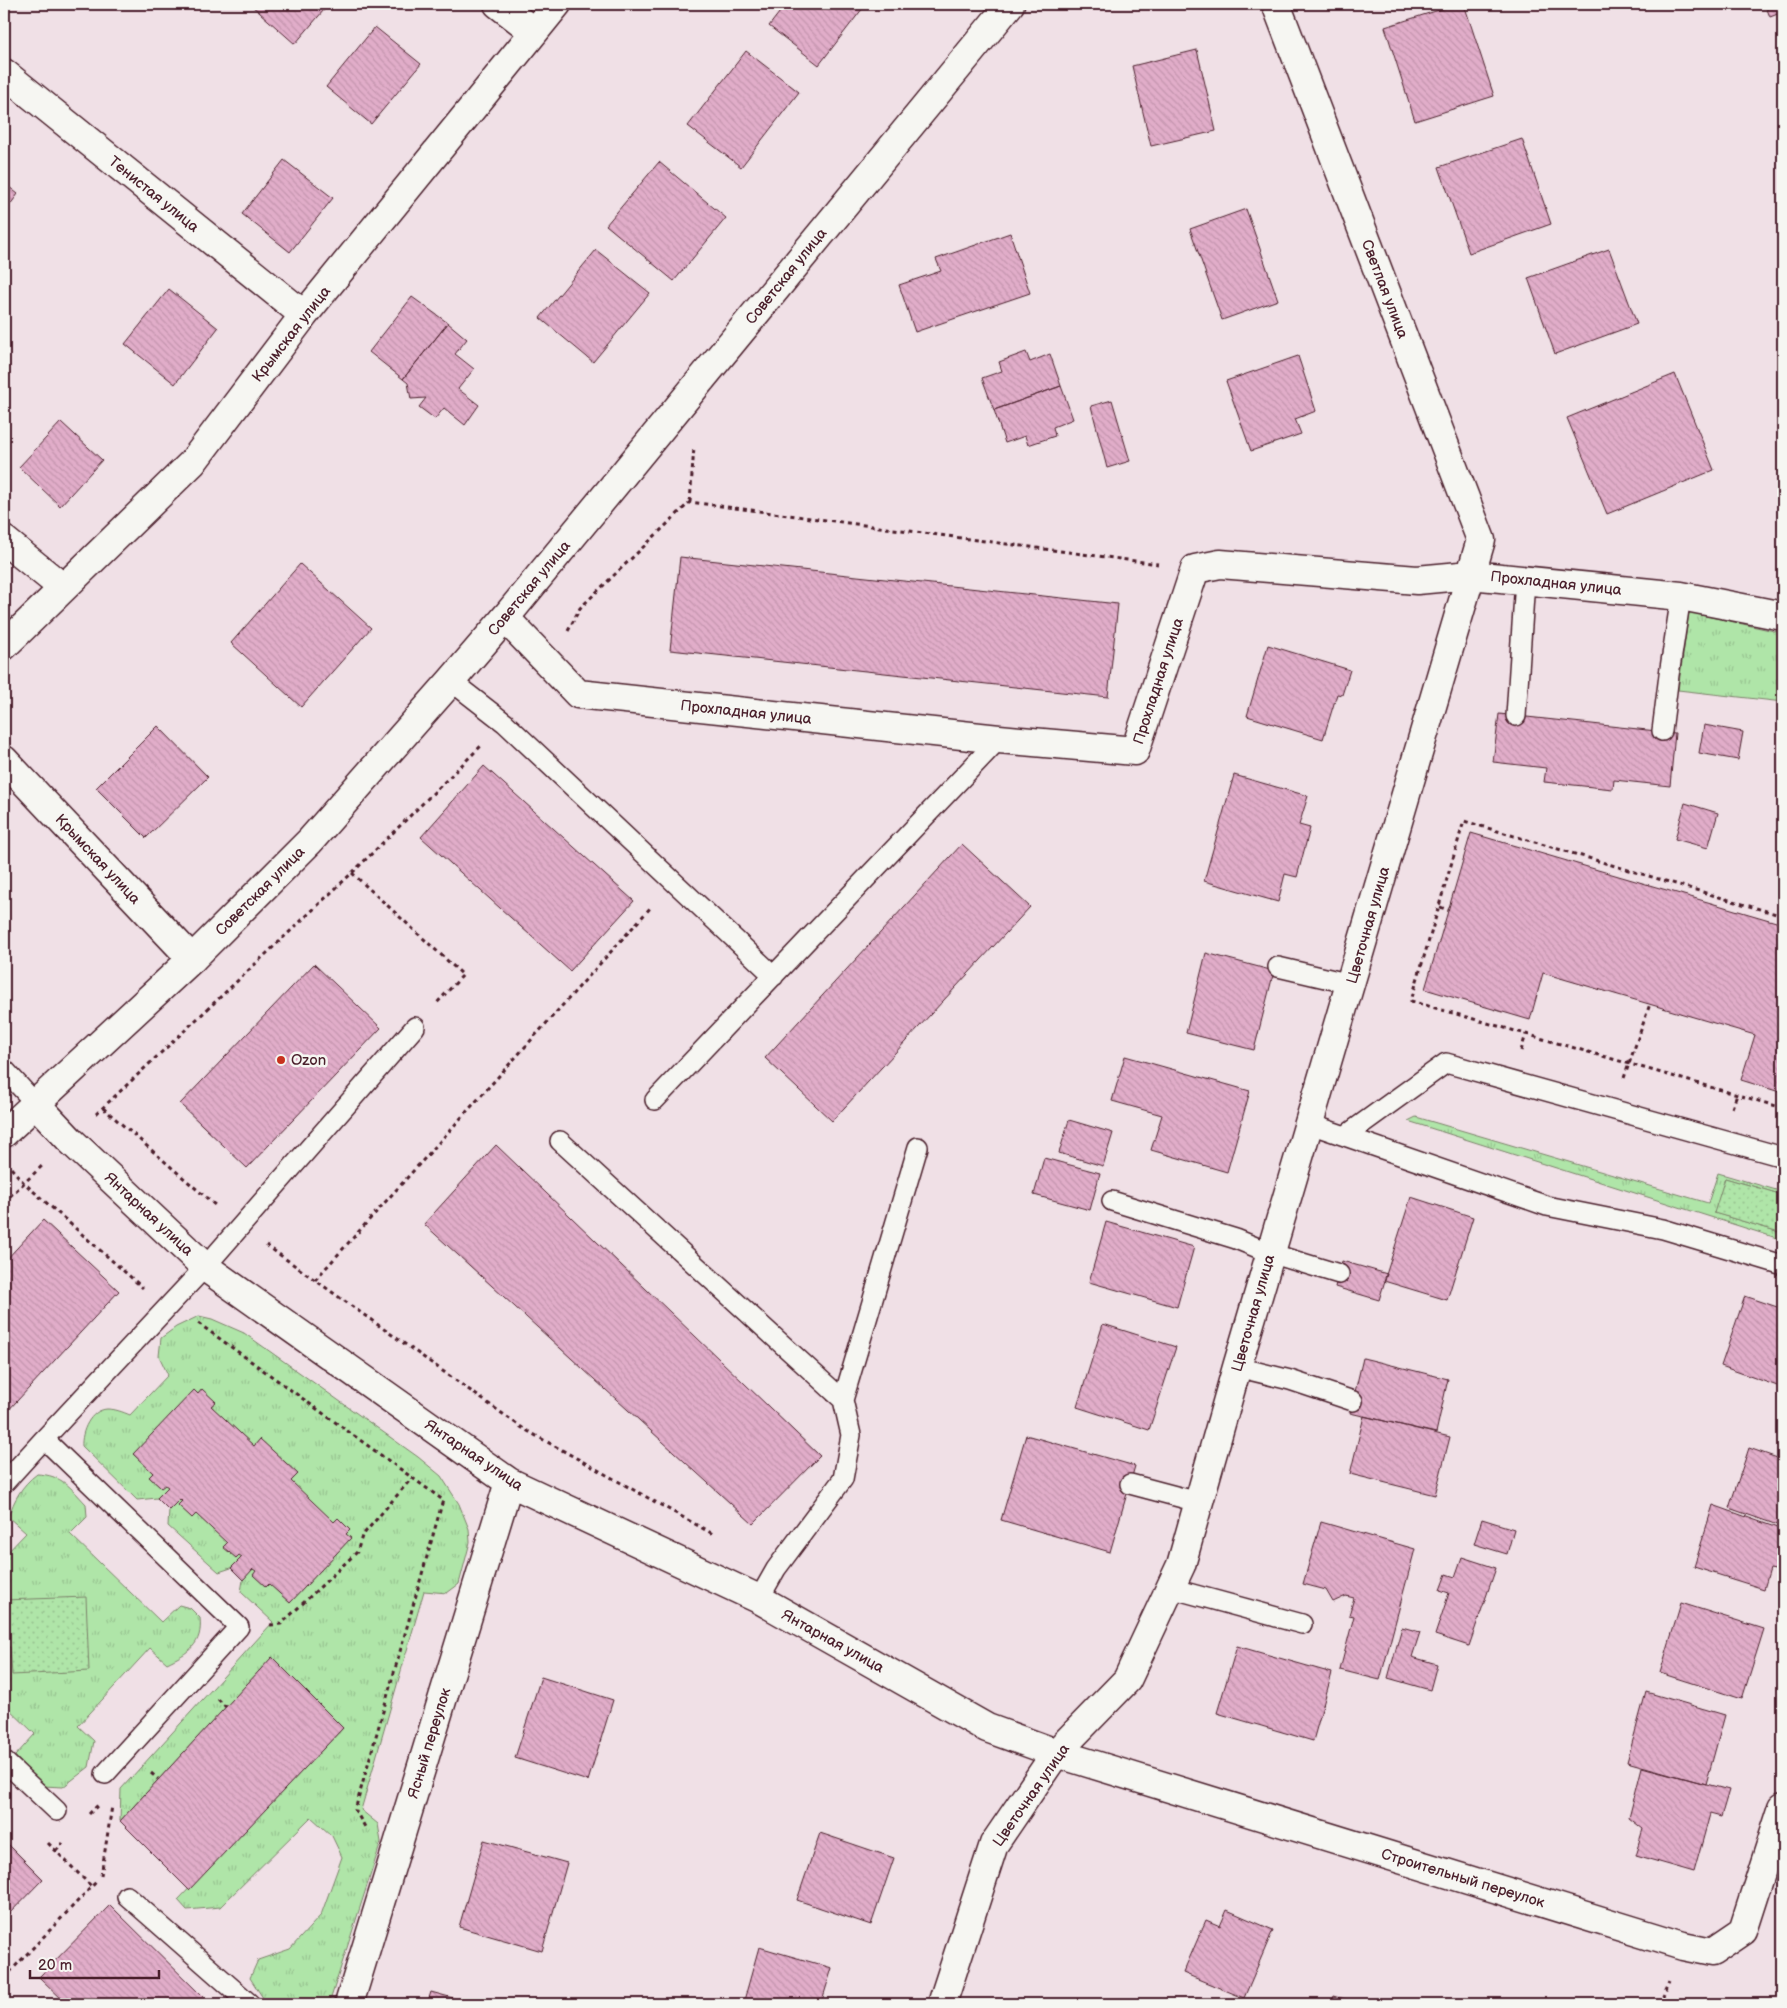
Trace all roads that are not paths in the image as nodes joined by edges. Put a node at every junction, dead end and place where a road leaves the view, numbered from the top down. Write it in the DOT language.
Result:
graph roads {
  1 [pos="498,4"];
  2 [pos="557,4"];
  3 [pos="1010,4"];
  4 [pos="1276,4"];
  5 [pos="534,31"];
  6 [pos="4,73"];
  7 [pos="304,315"];
  8 [pos="4,540"];
  9 [pos="1471,575"];
  10 [pos="1525,580"];
  11 [pos="62,588"];
  12 [pos="1682,596"];
  13 [pos="1783,616"];
  14 [pos="505,618"];
  15 [pos="4,646"];
  16 [pos="451,681"];
  17 [pos="1516,716"];
  18 [pos="1662,731"];
  19 [pos="999,740"];
  20 [pos="4,760"];
  21 [pos="192,959"];
  22 [pos="1278,967"];
  23 [pos="774,976"];
  24 [pos="1351,984"];
  25 [pos="415,1027"];
  26 [pos="4,1069"];
  27 [pos="655,1100"];
  28 [pos="35,1103"];
  29 [pos="1310,1124"];
  30 [pos="4,1133"];
  31 [pos="1345,1136"];
  32 [pos="560,1141"];
  33 [pos="918,1147"];
  34 [pos="1783,1157"];
  35 [pos="1112,1201"];
  36 [pos="1270,1253"];
  37 [pos="1783,1265"];
  38 [pos="205,1267"];
  39 [pos="1339,1274"];
  40 [pos="1237,1367"];
  41 [pos="843,1400"];
  42 [pos="1353,1401"];
  43 [pos="44,1439"];
  44 [pos="509,1482"];
  45 [pos="4,1483"];
  46 [pos="1130,1484"];
  47 [pos="1198,1502"];
  48 [pos="1170,1588"];
  49 [pos="759,1599"];
  50 [pos="1302,1624"];
  51 [pos="1056,1753"];
  52 [pos="4,1761"];
  53 [pos="105,1774"];
  54 [pos="1783,1807"];
  55 [pos="57,1811"];
  56 [pos="128,1896"];
  57 [pos="250,2004"];
  58 [pos="349,2004"];
  59 [pos="942,2004"];
  1 -- 5 [label="street"];
  2 -- 5 [label="street, Крымская улица"];
  3 -- 14 [label="street, Советская улица"];
  4 -- 9 [label="street, Светлая улица"];
  5 -- 7 [label="street, Крымская улица"];
  6 -- 7 [label="street, Тенистая улица"];
  7 -- 11 [label="street, Крымская улица"];
  8 -- 11 [label="street"];
  9 -- 10 [label="street, Прохладная улица"];
  9 -- 19 [label="street, Прохладная улица"];
  9 -- 24 [label="street, Цветочная улица"];
  10 -- 12 [label="street, Прохладная улица"];
  10 -- 17 [label="lane"];
  11 -- 15 [label="street, Крымская улица"];
  12 -- 13 [label="street, Прохладная улица"];
  12 -- 18 [label="lane"];
  14 -- 16 [label="street, Советская улица"];
  14 -- 19 [label="street, Прохладная улица"];
  16 -- 21 [label="street, Советская улица"];
  16 -- 23 [label="lane"];
  19 -- 23 [label="lane"];
  20 -- 21 [label="street, Крымская улица"];
  21 -- 28 [label="street, Советская улица"];
  22 -- 24 [label="lane"];
  23 -- 27 [label="lane"];
  24 -- 29 [label="street, Цветочная улица"];
  25 -- 38 [label="lane"];
  26 -- 28 [label="lane"];
  28 -- 30 [label="street, Советская улица"];
  28 -- 38 [label="street, Янтарная улица"];
  29 -- 31 [label="lane"];
  29 -- 36 [label="street, Цветочная улица"];
  31 -- 34 [label="lane"];
  31 -- 37 [label="lane"];
  32 -- 41 [label="lane"];
  33 -- 41 [label="lane"];
  35 -- 36 [label="lane"];
  36 -- 39 [label="lane"];
  36 -- 40 [label="street, Цветочная улица"];
  38 -- 43 [label="lane"];
  38 -- 44 [label="street, Янтарная улица"];
  40 -- 42 [label="lane"];
  40 -- 47 [label="street, Цветочная улица"];
  41 -- 49 [label="lane"];
  43 -- 45 [label="lane"];
  43 -- 53 [label="lane"];
  44 -- 49 [label="street, Янтарная улица"];
  44 -- 58 [label="street, Ясный переулок"];
  46 -- 47 [label="lane"];
  47 -- 48 [label="street, Цветочная улица"];
  48 -- 50 [label="lane"];
  48 -- 51 [label="street, Цветочная улица"];
  49 -- 51 [label="street, Янтарная улица"];
  51 -- 54 [label="street, Строительный переулок"];
  51 -- 59 [label="street, Цветочная улица"];
  52 -- 55 [label="lane"];
  56 -- 57 [label="lane"];
}
